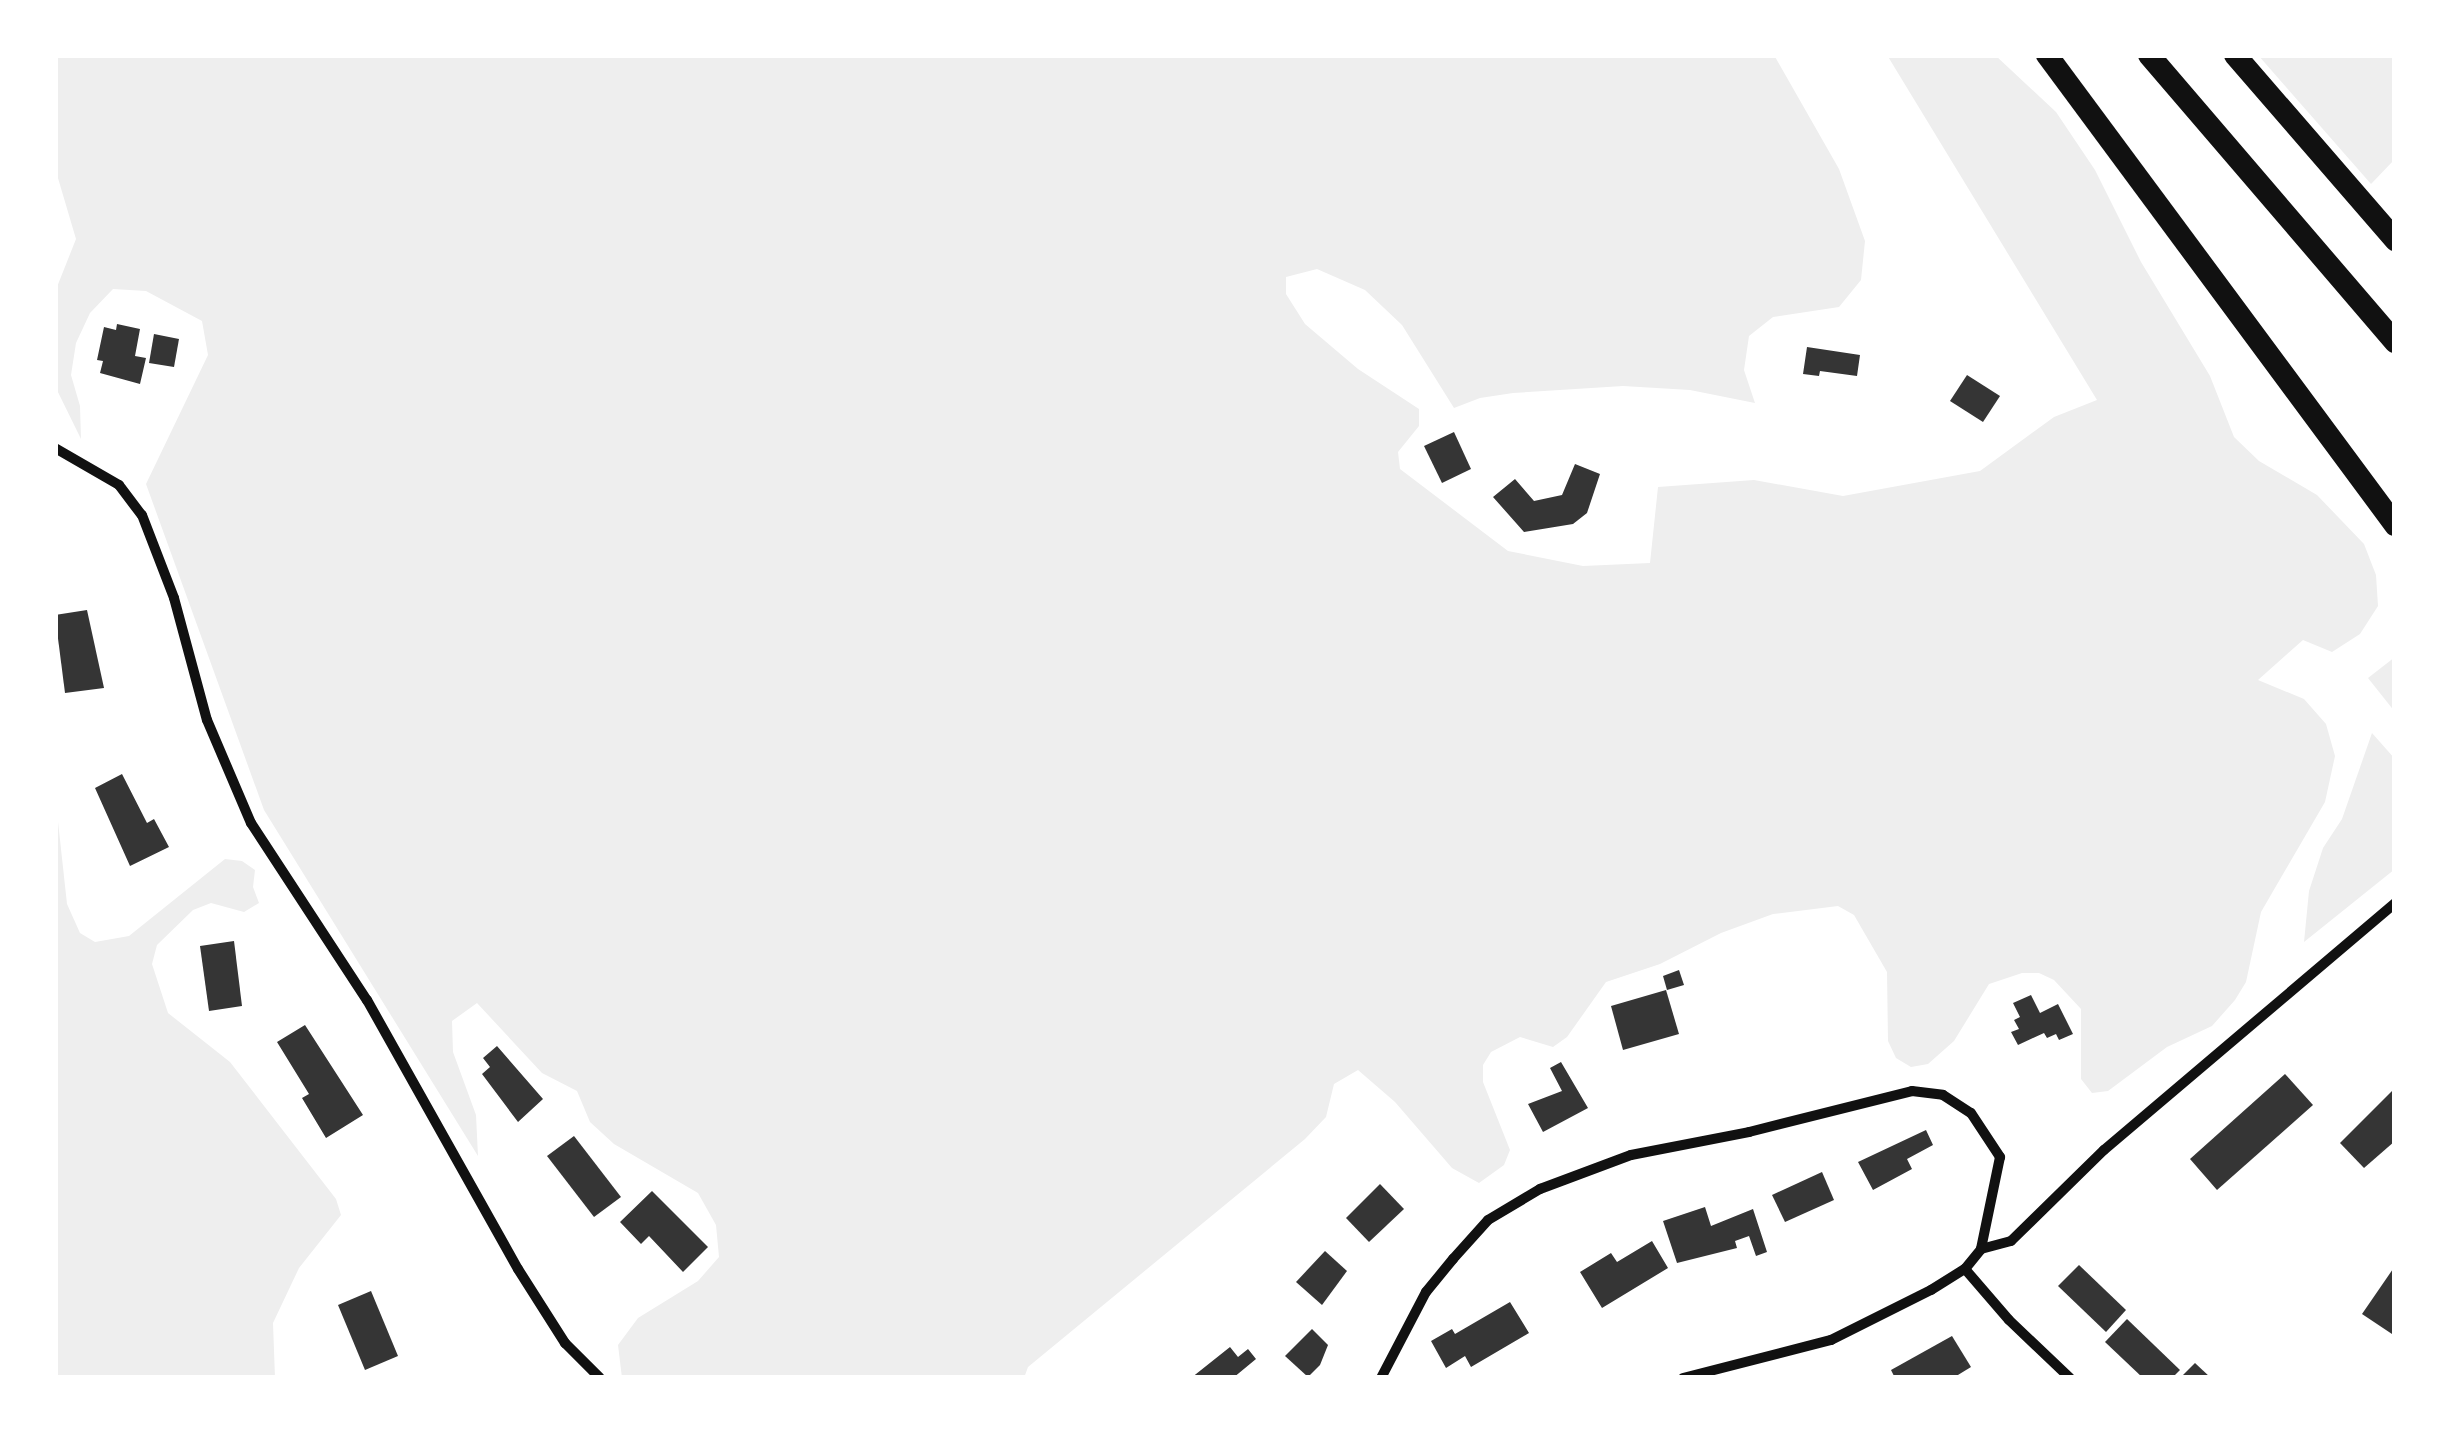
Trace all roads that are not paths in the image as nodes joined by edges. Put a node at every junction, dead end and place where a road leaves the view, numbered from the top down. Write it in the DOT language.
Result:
graph roads {
  1 [pos="2047,55"];
  2 [pos="2149,55"];
  3 [pos="2235,55"];
  4 [pos="2395,240"];
  5 [pos="2395,342"];
  6 [pos="55,448"];
  7 [pos="2395,525"];
  8 [pos="2395,903"];
  9 [pos="1981,1249"];
  10 [pos="1966,1269"];
  11 [pos="1707,1375"];
  12 [pos="600,1378"];
  13 [pos="1381,1378"];
  14 [pos="1683,1378"];
  15 [pos="2070,1378"];
  1 -- 7 [label="highway"];
  2 -- 5 [label="highway"];
  3 -- 4 [label="highway"];
  6 -- 12 [label="street"];
  8 -- 9 [label="street"];
  9 -- 10 [label="street"];
  9 -- 13 [label="street"];
  10 -- 11 [label="street"];
  10 -- 15 [label="street"];
  11 -- 14 [label="street"];
}
